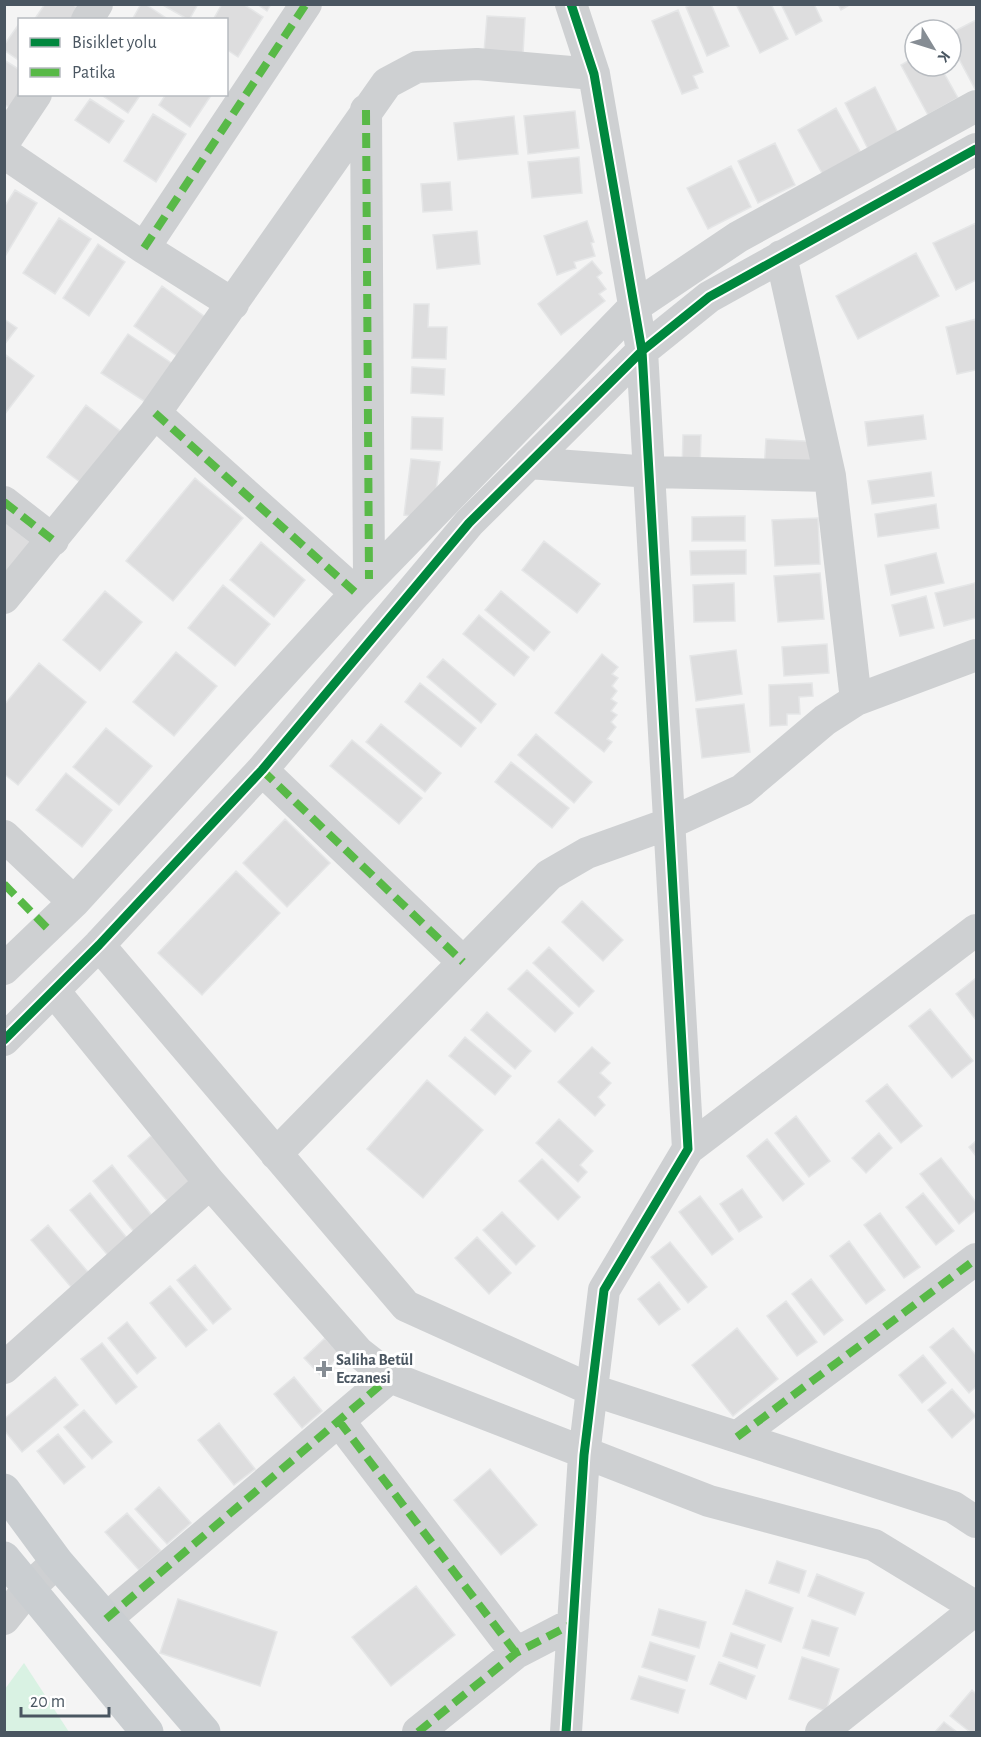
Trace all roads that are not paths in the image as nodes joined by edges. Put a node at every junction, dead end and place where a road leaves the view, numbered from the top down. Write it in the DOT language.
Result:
graph roads {
  1 [pos="97,4"];
  2 [pos="306,4"];
  3 [pos="571,4"];
  4 [pos="88,18"];
  5 [pos="594,74"];
  6 [pos="35,96"];
  7 [pos="976,106"];
  8 [pos="366,110"];
  9 [pos="4,142"];
  10 [pos="976,149"];
  11 [pos="4,153"];
  12 [pos="144,248"];
  13 [pos="781,256"];
  14 [pos="233,304"];
  15 [pos="634,307"];
  16 [pos="642,351"];
  17 [pos="154,413"];
  18 [pos="529,463"];
  19 [pos="650,472"];
  20 [pos="831,476"];
  21 [pos="4,502"];
  22 [pos="53,540"];
  23 [pos="362,586"];
  24 [pos="4,598"];
  25 [pos="976,655"];
  26 [pos="856,700"];
  27 [pos="262,770"];
  28 [pos="668,824"];
  29 [pos="4,836"];
  30 [pos="74,903"];
  31 [pos="976,930"];
  32 [pos="99,945"];
  33 [pos="463,962"];
  34 [pos="4,969"];
  35 [pos="54,991"];
  36 [pos="4,1040"];
  37 [pos="688,1149"];
  38 [pos="276,1154"];
  39 [pos="210,1183"];
  40 [pos="976,1259"];
  41 [pos="4,1368"];
  42 [pos="390,1377"];
  43 [pos="592,1390"];
  44 [pos="339,1421"];
  45 [pos="737,1437"];
  46 [pos="584,1455"];
  47 [pos="4,1490"];
  48 [pos="976,1522"];
  49 [pos="4,1558"];
  50 [pos="57,1563"];
  51 [pos="29,1588"];
  52 [pos="976,1608"];
  53 [pos="4,1619"];
  54 [pos="106,1619"];
  55 [pos="572,1624"];
  56 [pos="516,1653"];
  57 [pos="147,1732"];
  58 [pos="204,1732"];
  59 [pos="418,1732"];
  60 [pos="566,1732"];
  61 [pos="821,1732"];
  1 -- 4 [label="street"];
  2 -- 12 [label="street"];
  3 -- 5 [label="street"];
  5 -- 8 [label="street"];
  5 -- 15 [label="street"];
  6 -- 9 [label="street"];
  7 -- 15 [label="street"];
  8 -- 14 [label="street"];
  8 -- 23 [label="street"];
  10 -- 13 [label="street"];
  11 -- 12 [label="street"];
  12 -- 14 [label="street"];
  13 -- 16 [label="street"];
  13 -- 20 [label="street"];
  14 -- 17 [label="street"];
  15 -- 16 [label="street"];
  15 -- 23 [label="street"];
  16 -- 18 [label="street"];
  16 -- 19 [label="street"];
  17 -- 22 [label="street"];
  17 -- 23 [label="street"];
  18 -- 19 [label="street"];
  18 -- 27 [label="street"];
  19 -- 20 [label="street"];
  19 -- 28 [label="street"];
  20 -- 26 [label="street"];
  21 -- 22 [label="street"];
  22 -- 24 [label="street"];
  23 -- 30 [label="street"];
  25 -- 26 [label="street"];
  26 -- 28 [label="street"];
  27 -- 32 [label="street"];
  27 -- 33 [label="street"];
  28 -- 33 [label="street"];
  28 -- 37 [label="street"];
  29 -- 30 [label="street"];
  30 -- 34 [label="street"];
  31 -- 37 [label="street"];
  32 -- 35 [label="street"];
  32 -- 38 [label="street"];
  33 -- 38 [label="street"];
  35 -- 36 [label="street"];
  35 -- 39 [label="street"];
  37 -- 43 [label="street"];
  38 -- 43 [label="street"];
  39 -- 41 [label="street"];
  39 -- 42 [label="street"];
  40 -- 45 [label="street"];
  42 -- 44 [label="street"];
  42 -- 46 [label="street"];
  43 -- 45 [label="street"];
  43 -- 46 [label="street"];
  44 -- 54 [label="street"];
  44 -- 56 [label="street"];
  45 -- 48 [label="street"];
  46 -- 52 [label="street"];
  46 -- 55 [label="street"];
  47 -- 50 [label="main road"];
  49 -- 51 [label="main road"];
  50 -- 51 [label="street"];
  50 -- 54 [label="main road"];
  51 -- 53 [label="street"];
  51 -- 57 [label="main road"];
  52 -- 61 [label="street"];
  54 -- 58 [label="main road"];
  55 -- 56 [label="street"];
  55 -- 60 [label="street"];
  56 -- 59 [label="street"];
}
